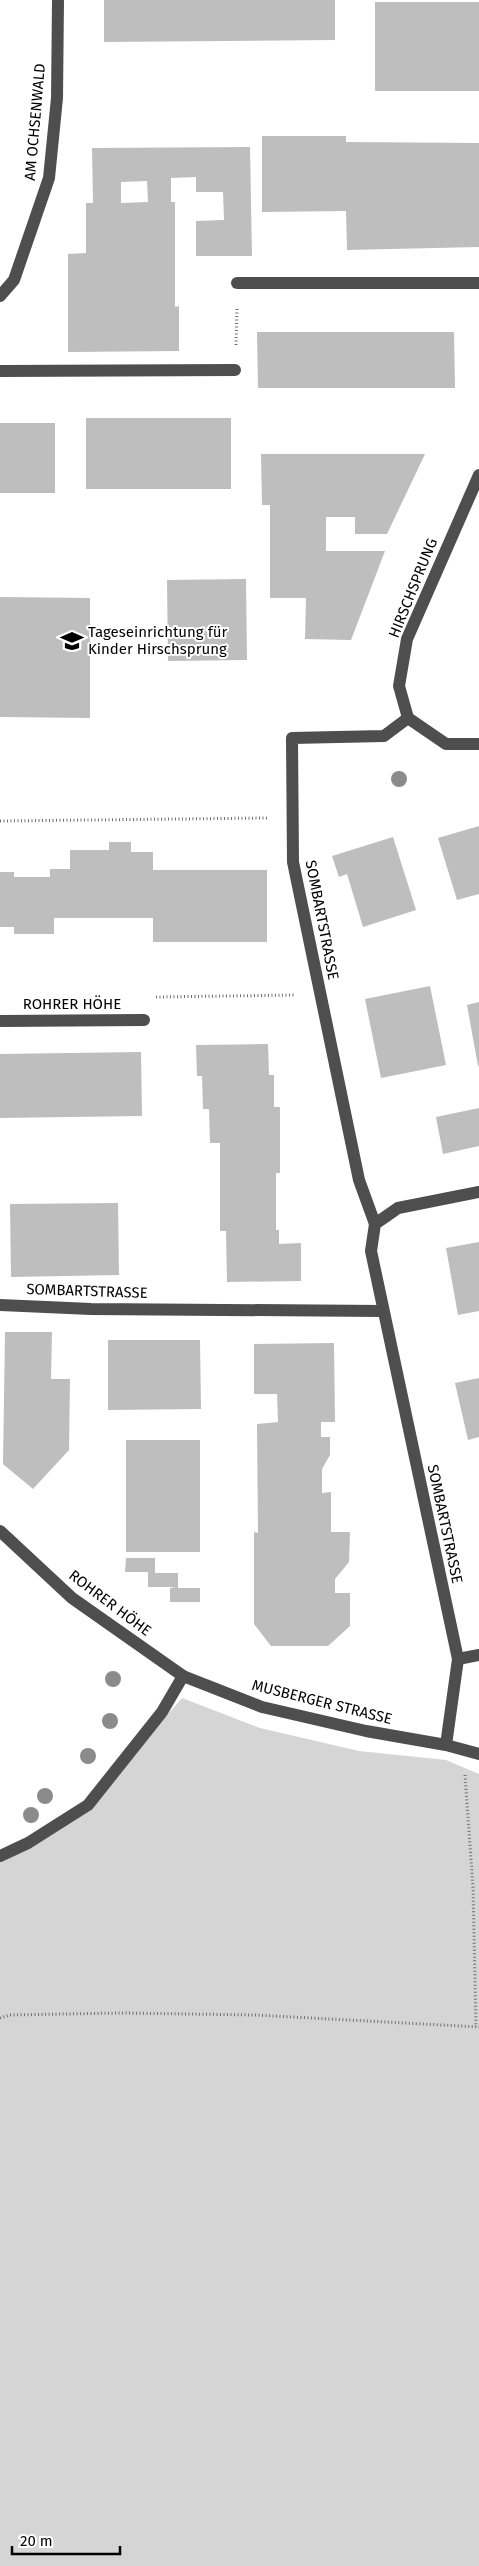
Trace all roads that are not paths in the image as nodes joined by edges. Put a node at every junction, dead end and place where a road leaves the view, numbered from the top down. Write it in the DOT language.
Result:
graph roads {
  1 [pos="58,0"];
  2 [pos="237,283"];
  3 [pos="479,283"];
  4 [pos="0,296"];
  5 [pos="235,370"];
  6 [pos="0,371"];
  7 [pos="479,475"];
  8 [pos="408,718"];
  9 [pos="479,744"];
  10 [pos="0,1020"];
  11 [pos="144,1020"];
  12 [pos="479,1192"];
  13 [pos="375,1224"];
  14 [pos="0,1305"];
  15 [pos="383,1311"];
  16 [pos="0,1531"];
  17 [pos="479,1655"];
  18 [pos="458,1659"];
  19 [pos="183,1676"];
  20 [pos="446,1745"];
  21 [pos="479,1754"];
  22 [pos="0,1856"];
  1 -- 4 [label="street, AM OCHSENWALD"];
  2 -- 3 [label="street"];
  5 -- 6 [label="street"];
  7 -- 8 [label="street, HIRSCHSPRUNG"];
  8 -- 9 [label="street"];
  8 -- 13 [label="street, SOMBARTSTRASSE"];
  10 -- 11 [label="street, ROHRER HÖHE"];
  12 -- 13 [label="street"];
  13 -- 15 [label="street, SOMBARTSTRASSE"];
  14 -- 15 [label="street, SOMBARTSTRASSE"];
  15 -- 18 [label="street, SOMBARTSTRASSE"];
  16 -- 19 [label="street, ROHRER HÖHE"];
  17 -- 18 [label="street"];
  18 -- 20 [label="street, SOMBARTSTRASSE"];
  19 -- 20 [label="street, MUSBERGER STRASSE"];
  19 -- 22 [label="street"];
  20 -- 21 [label="street, MUSBERGER STRASSE"];
}
